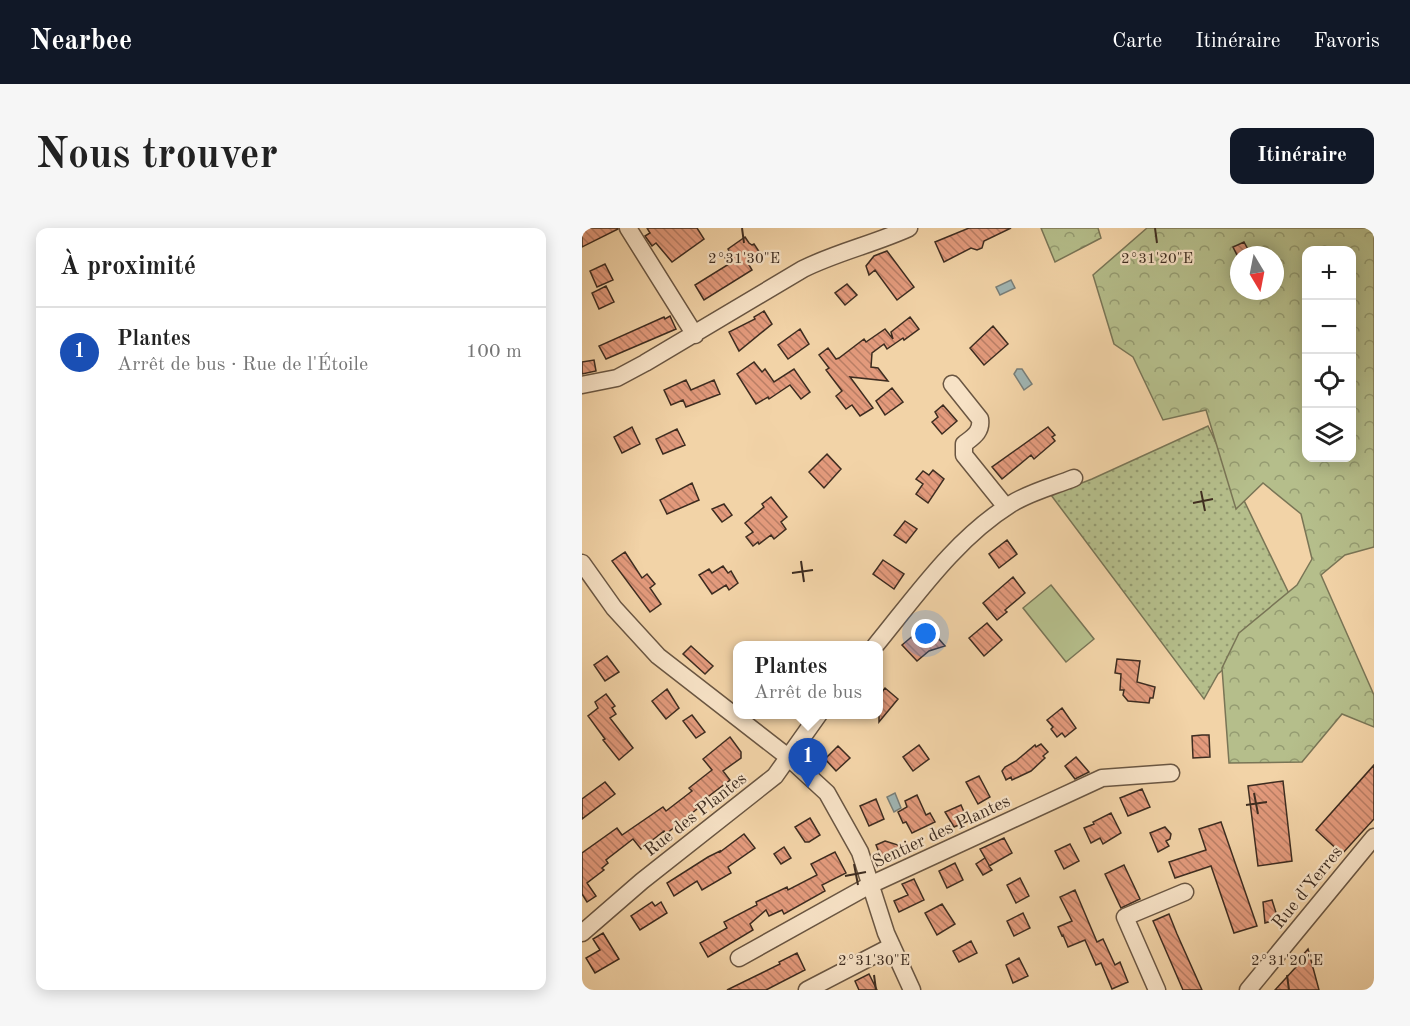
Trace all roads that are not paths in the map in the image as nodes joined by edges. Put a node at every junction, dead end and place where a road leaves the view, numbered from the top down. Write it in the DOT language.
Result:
graph roads {
  1 [pos="628,228"];
  2 [pos="909,228"];
  3 [pos="881,234"];
  4 [pos="695,335"];
  5 [pos="952,384"];
  6 [pos="582,385"];
  7 [pos="1074,478"];
  8 [pos="1006,507"];
  9 [pos="582,563"];
  10 [pos="878,641"];
  11 [pos="733,715"];
  12 [pos="739,719"];
  13 [pos="815,719"];
  14 [pos="788,757"];
  15 [pos="1171,773"];
  16 [pos="1374,837"];
  17 [pos="870,885"];
  18 [pos="1185,892"];
  19 [pos="582,933"];
  20 [pos="892,946"];
  21 [pos="739,958"];
  22 [pos="807,990"];
  23 [pos="912,990"];
  24 [pos="1157,990"];
  25 [pos="1248,990"];
  1 -- 4 [label="street"];
  2 -- 3 [label="street"];
  3 -- 4 [label="street"];
  4 -- 6 [label="street"];
  5 -- 8 [label="street"];
  7 -- 8 [label="street"];
  8 -- 10 [label="street"];
  9 -- 11 [label="street"];
  12 -- 14 [label="street"];
  13 -- 14 [label="street, Rue des Plantes"];
  14 -- 17 [label="street"];
  14 -- 19 [label="street, Rue des Plantes"];
  15 -- 17 [label="street, Sentier des Plantes"];
  16 -- 25 [label="street, Rue d'Yerres"];
  17 -- 20 [label="street"];
  17 -- 21 [label="street, Sentier des Plantes"];
  18 -- 24 [label="street"];
  20 -- 22 [label="street"];
  20 -- 23 [label="street"];
}
